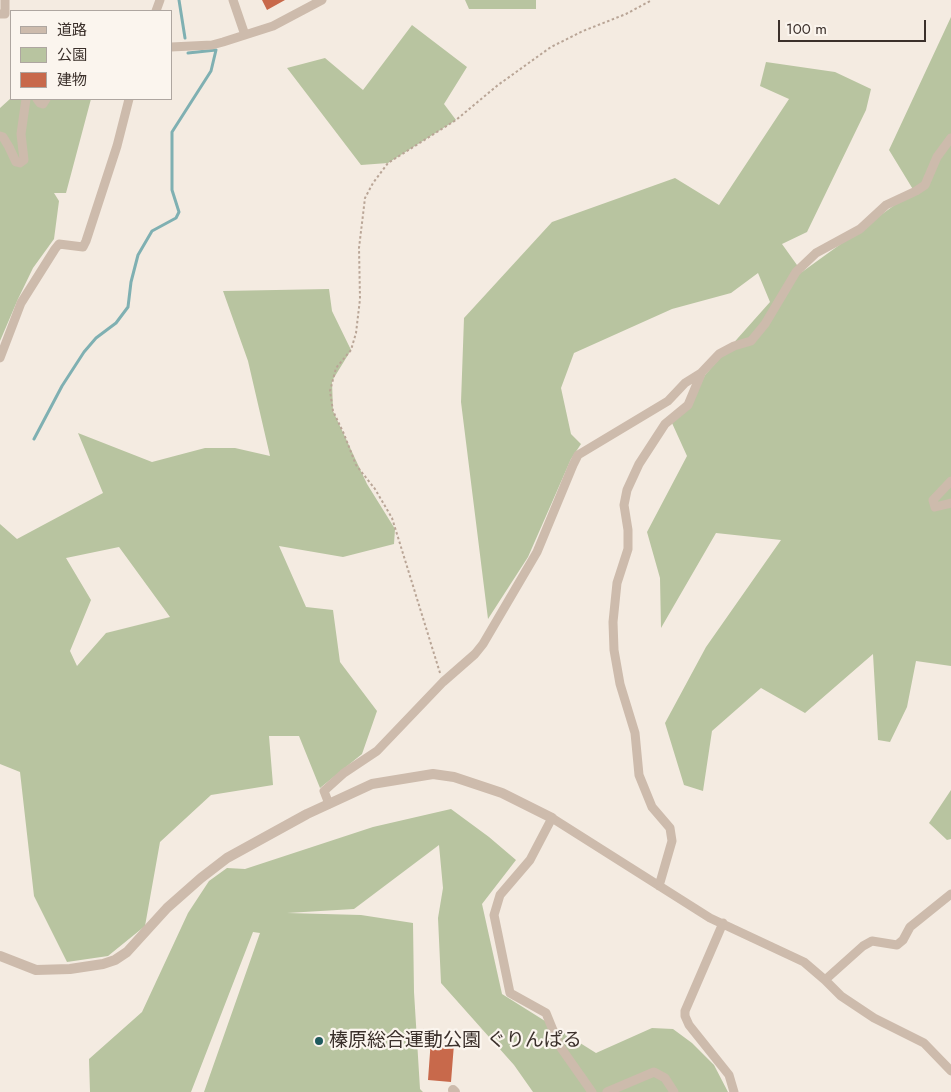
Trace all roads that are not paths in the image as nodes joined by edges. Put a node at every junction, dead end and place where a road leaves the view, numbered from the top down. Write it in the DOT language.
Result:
graph roads {
  1 [pos="5,0"];
  2 [pos="233,0"];
  3 [pos="322,0"];
  4 [pos="0,14"];
  5 [pos="246,35"];
  6 [pos="172,47"];
  7 [pos="26,100"];
  8 [pos="129,100"];
  9 [pos="0,136"];
  10 [pos="951,138"];
  11 [pos="0,358"];
  12 [pos="701,373"];
  13 [pos="951,481"];
  14 [pos="951,503"];
  15 [pos="329,804"];
  16 [pos="552,818"];
  17 [pos="659,886"];
  18 [pos="951,894"];
  19 [pos="722,923"];
  20 [pos="0,956"];
  21 [pos="825,980"];
  22 [pos="951,1071"];
  23 [pos="592,1092"];
  24 [pos="608,1092"];
  25 [pos="674,1092"];
  26 [pos="734,1092"];
  1 -- 4 [label="street"];
  2 -- 5 [label="street"];
  3 -- 5 [label="street"];
  5 -- 6 [label="street"];
  7 -- 9 [label="street"];
  8 -- 11 [label="street"];
  10 -- 12 [label="street"];
  12 -- 15 [label="street"];
  12 -- 17 [label="street"];
  13 -- 14 [label="street"];
  15 -- 16 [label="street"];
  15 -- 20 [label="street"];
  16 -- 17 [label="street"];
  16 -- 23 [label="street"];
  17 -- 19 [label="street"];
  18 -- 21 [label="street"];
  19 -- 21 [label="street"];
  19 -- 26 [label="street"];
  21 -- 22 [label="street"];
  24 -- 25 [label="street"];
}
